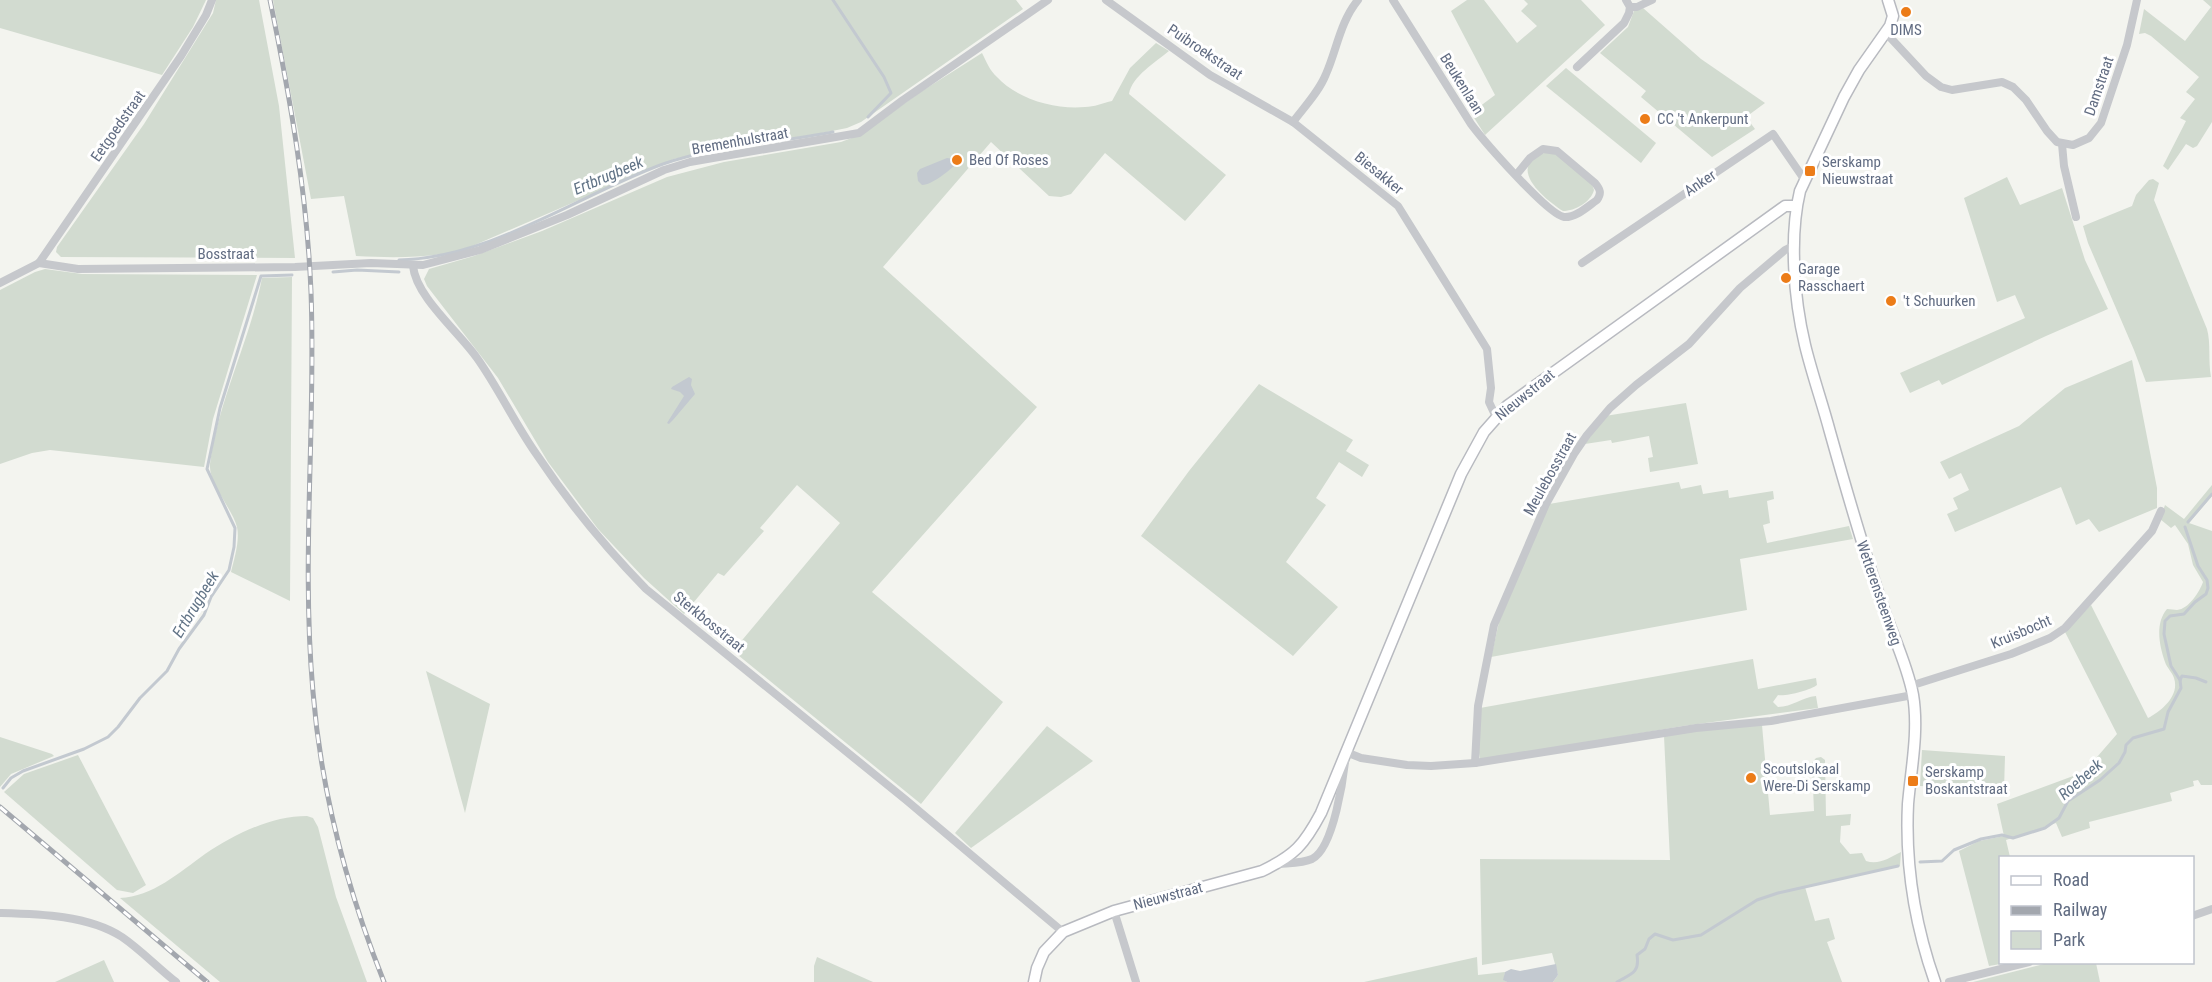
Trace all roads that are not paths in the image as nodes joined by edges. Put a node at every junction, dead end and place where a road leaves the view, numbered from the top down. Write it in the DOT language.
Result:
graph roads {
  1 [pos="212,0"];
  2 [pos="1048,0"];
  3 [pos="1106,0"];
  4 [pos="1358,0"];
  5 [pos="1393,0"];
  6 [pos="1652,0"];
  7 [pos="1888,0"];
  8 [pos="2137,0"];
  9 [pos="1628,4"];
  10 [pos="1886,33"];
  11 [pos="1577,67"];
  12 [pos="1293,122"];
  13 [pos="2062,144"];
  14 [pos="1516,174"];
  15 [pos="1804,178"];
  16 [pos="1796,206"];
  17 [pos="2076,217"];
  18 [pos="1795,245"];
  19 [pos="39,263"];
  20 [pos="1582,263"];
  21 [pos="413,266"];
  22 [pos="0,283"];
  23 [pos="1496,417"];
  24 [pos="2161,511"];
  25 [pos="1911,690"];
  26 [pos="1346,753"];
  27 [pos="1475,763"];
  28 [pos="1275,865"];
  29 [pos="2212,909"];
  30 [pos="1114,911"];
  31 [pos="0,913"];
  32 [pos="2194,916"];
  33 [pos="1062,932"];
  34 [pos="2025,964"];
  35 [pos="176,982"];
  36 [pos="1034,982"];
  37 [pos="1136,982"];
  38 [pos="1935,982"];
  39 [pos="1949,982"];
  1 -- 19 [label="street, Eetgoedstraat"];
  2 -- 21 [label="street, Bremenhulstraat"];
  3 -- 12 [label="street, Puibroekstraat"];
  4 -- 12 [label="street"];
  5 -- 14 [label="street, Beukenlaan"];
  6 -- 9 [label="street"];
  7 -- 10 [label="street"];
  8 -- 13 [label="street, Damstraat"];
  9 -- 11 [label="street"];
  10 -- 13 [label="street"];
  10 -- 15 [label="street"];
  12 -- 23 [label="street, Biesakker"];
  13 -- 17 [label="street"];
  14 -- 14 [label="street, Beukenlaan"];
  15 -- 16 [label="street"];
  15 -- 20 [label="street, Anker"];
  16 -- 18 [label="street, Wetterensteenweg"];
  16 -- 23 [label="street, Nieuwstraat"];
  18 -- 25 [label="street, Wetterensteenweg"];
  18 -- 27 [label="street, Meulebosstraat"];
  19 -- 21 [label="street, Bosstraat"];
  19 -- 22 [label="street"];
  21 -- 33 [label="street, Sterkbosstraat"];
  23 -- 26 [label="street, Nieuwstraat"];
  24 -- 25 [label="street, Kruisbocht"];
  25 -- 27 [label="street, Kruisbocht"];
  25 -- 38 [label="street, Wetterensteenweg"];
  26 -- 27 [label="street, Kruisbocht"];
  26 -- 28 [label="street, Nieuwstraat"];
  26 -- 28 [label="street, Nieuwstraat"];
  28 -- 30 [label="street, Nieuwstraat"];
  29 -- 32 [label="street"];
  30 -- 33 [label="street, Nieuwstraat"];
  30 -- 37 [label="street"];
  31 -- 35 [label="street"];
  33 -- 36 [label="street"];
  34 -- 39 [label="street"];
}
